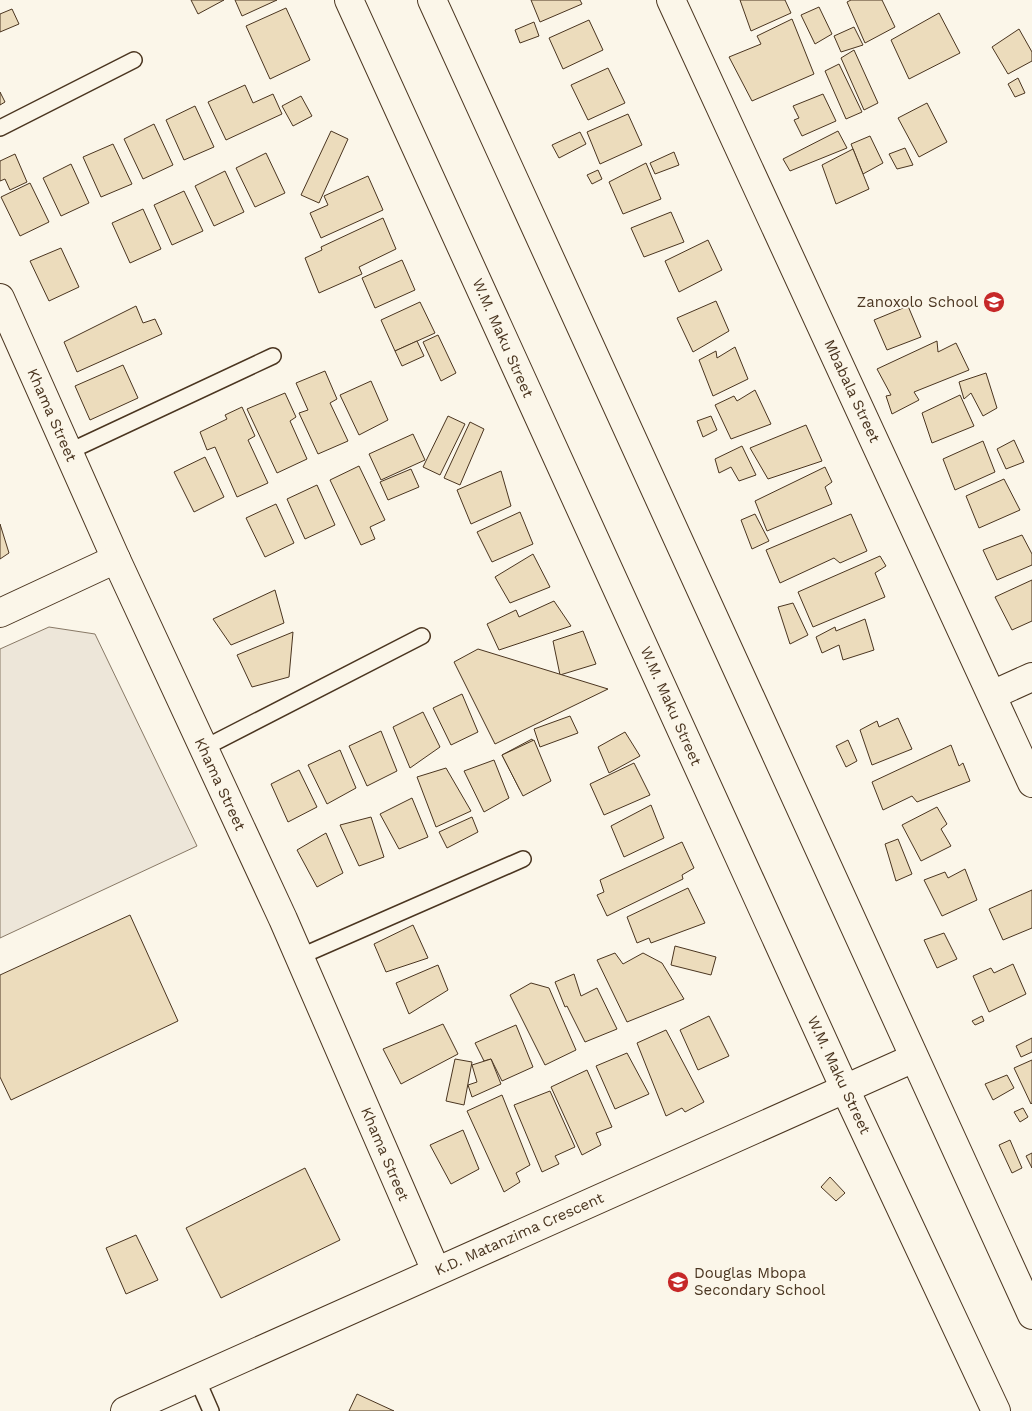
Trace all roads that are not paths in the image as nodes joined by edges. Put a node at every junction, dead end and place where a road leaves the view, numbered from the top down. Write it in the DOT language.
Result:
graph roads {
  1 [pos="350,0"];
  2 [pos="432,0"];
  3 [pos="671,0"];
  4 [pos="134,60"];
  5 [pos="0,128"];
  6 [pos="0,298"];
  7 [pos="272,356"];
  8 [pos="68,452"];
  9 [pos="116,559"];
  10 [pos="0,613"];
  11 [pos="422,636"];
  12 [pos="1032,677"];
  13 [pos="992,695"];
  14 [pos="204,748"];
  15 [pos="1032,783"];
  16 [pos="523,859"];
  17 [pos="299,956"];
  18 [pos="914,1058"];
  19 [pos="845,1089"];
  20 [pos="436,1271"];
  21 [pos="1032,1316"];
  22 [pos="197,1379"];
  23 [pos="125,1411"];
  24 [pos="211,1411"];
  25 [pos="996,1411"];
  1 -- 19 [label="street, W.M. Maku Street"];
  2 -- 18 [label="street"];
  3 -- 13 [label="street, Mbabala Street"];
  4 -- 5 [label="lane"];
  6 -- 8 [label="street, Khama Street"];
  7 -- 8 [label="lane"];
  8 -- 9 [label="street, Khama Street"];
  9 -- 10 [label="street"];
  9 -- 14 [label="street, Khama Street"];
  11 -- 14 [label="lane"];
  12 -- 13 [label="street"];
  13 -- 15 [label="street, Mbabala Street"];
  14 -- 17 [label="street, Khama Street"];
  16 -- 17 [label="lane"];
  17 -- 20 [label="street, Khama Street"];
  18 -- 19 [label="street, K.D. Matanzima Crescent"];
  18 -- 21 [label="street"];
  19 -- 20 [label="street, K.D. Matanzima Crescent"];
  19 -- 25 [label="street, W.M. Maku Street"];
  20 -- 22 [label="street, K.D. Matanzima Crescent"];
  22 -- 23 [label="street, K.D. Matanzima Crescent"];
  22 -- 24 [label="lane"];
}
